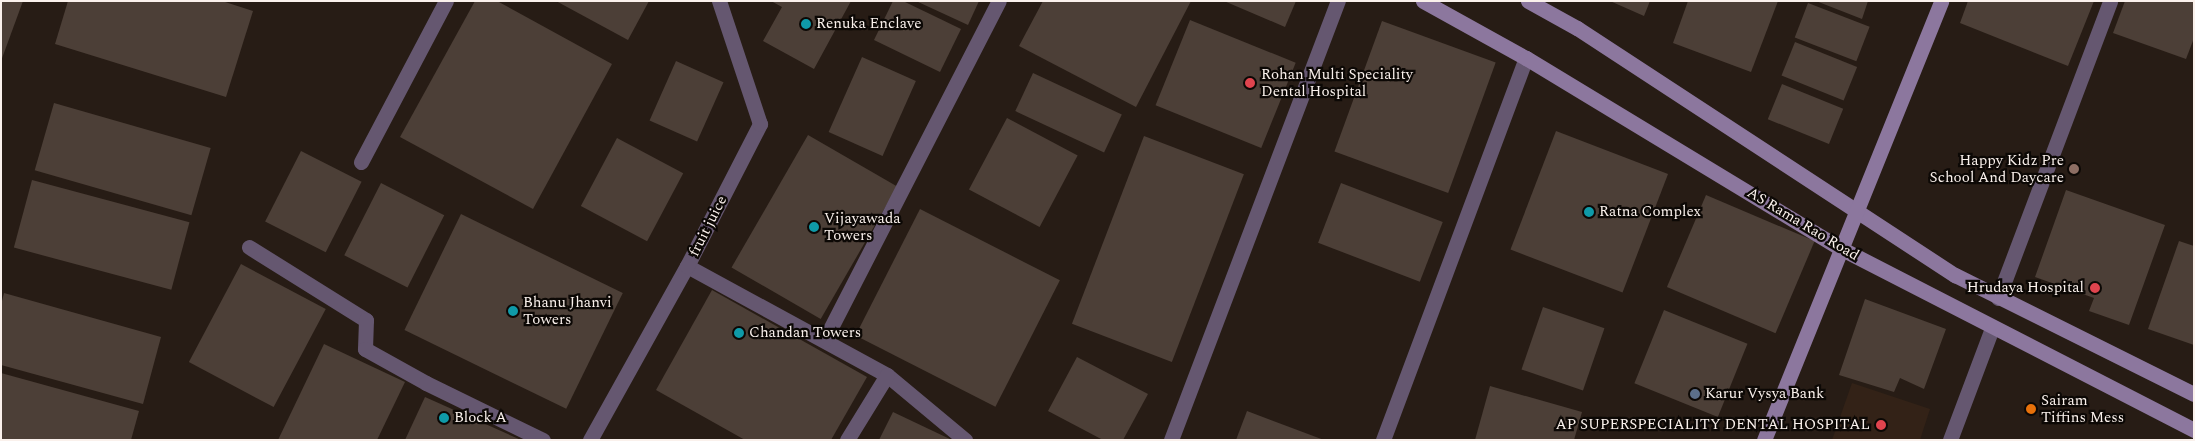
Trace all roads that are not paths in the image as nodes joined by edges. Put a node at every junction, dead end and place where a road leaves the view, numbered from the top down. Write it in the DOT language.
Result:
graph roads {
  1 [pos="446,1"];
  2 [pos="719,1"];
  3 [pos="999,1"];
  4 [pos="1338,1"];
  5 [pos="1423,1"];
  6 [pos="1528,1"];
  7 [pos="1940,1"];
  8 [pos="2110,1"];
  9 [pos="1526,58"];
  10 [pos="361,162"];
  11 [pos="1855,211"];
  12 [pos="249,248"];
  13 [pos="1842,249"];
  14 [pos="687,266"];
  15 [pos="1998,298"];
  16 [pos="1992,328"];
  17 [pos="825,340"];
  18 [pos="887,375"];
  19 [pos="2194,394"];
  20 [pos="2194,430"];
  21 [pos="543,440"];
  22 [pos="590,440"];
  23 [pos="847,440"];
  24 [pos="965,440"];
  25 [pos="1172,440"];
  26 [pos="1383,440"];
  27 [pos="1764,440"];
  28 [pos="1950,440"];
  1 -- 10 [label="street"];
  2 -- 14 [label="street, fruit juice"];
  3 -- 17 [label="street"];
  4 -- 25 [label="street"];
  5 -- 9 [label="street, AS Rama Rao Road"];
  6 -- 11 [label="street"];
  7 -- 11 [label="street"];
  8 -- 15 [label="street"];
  9 -- 13 [label="street, AS Rama Rao Road"];
  9 -- 26 [label="street"];
  11 -- 13 [label="street"];
  11 -- 15 [label="street"];
  12 -- 21 [label="street"];
  13 -- 16 [label="street, AS Rama Rao Road"];
  13 -- 27 [label="street"];
  14 -- 17 [label="street"];
  14 -- 22 [label="street, fruit juice"];
  15 -- 19 [label="street"];
  16 -- 20 [label="street, AS Rama Rao Road"];
  16 -- 28 [label="street"];
  17 -- 18 [label="street"];
  18 -- 23 [label="street"];
  18 -- 24 [label="street"];
}
